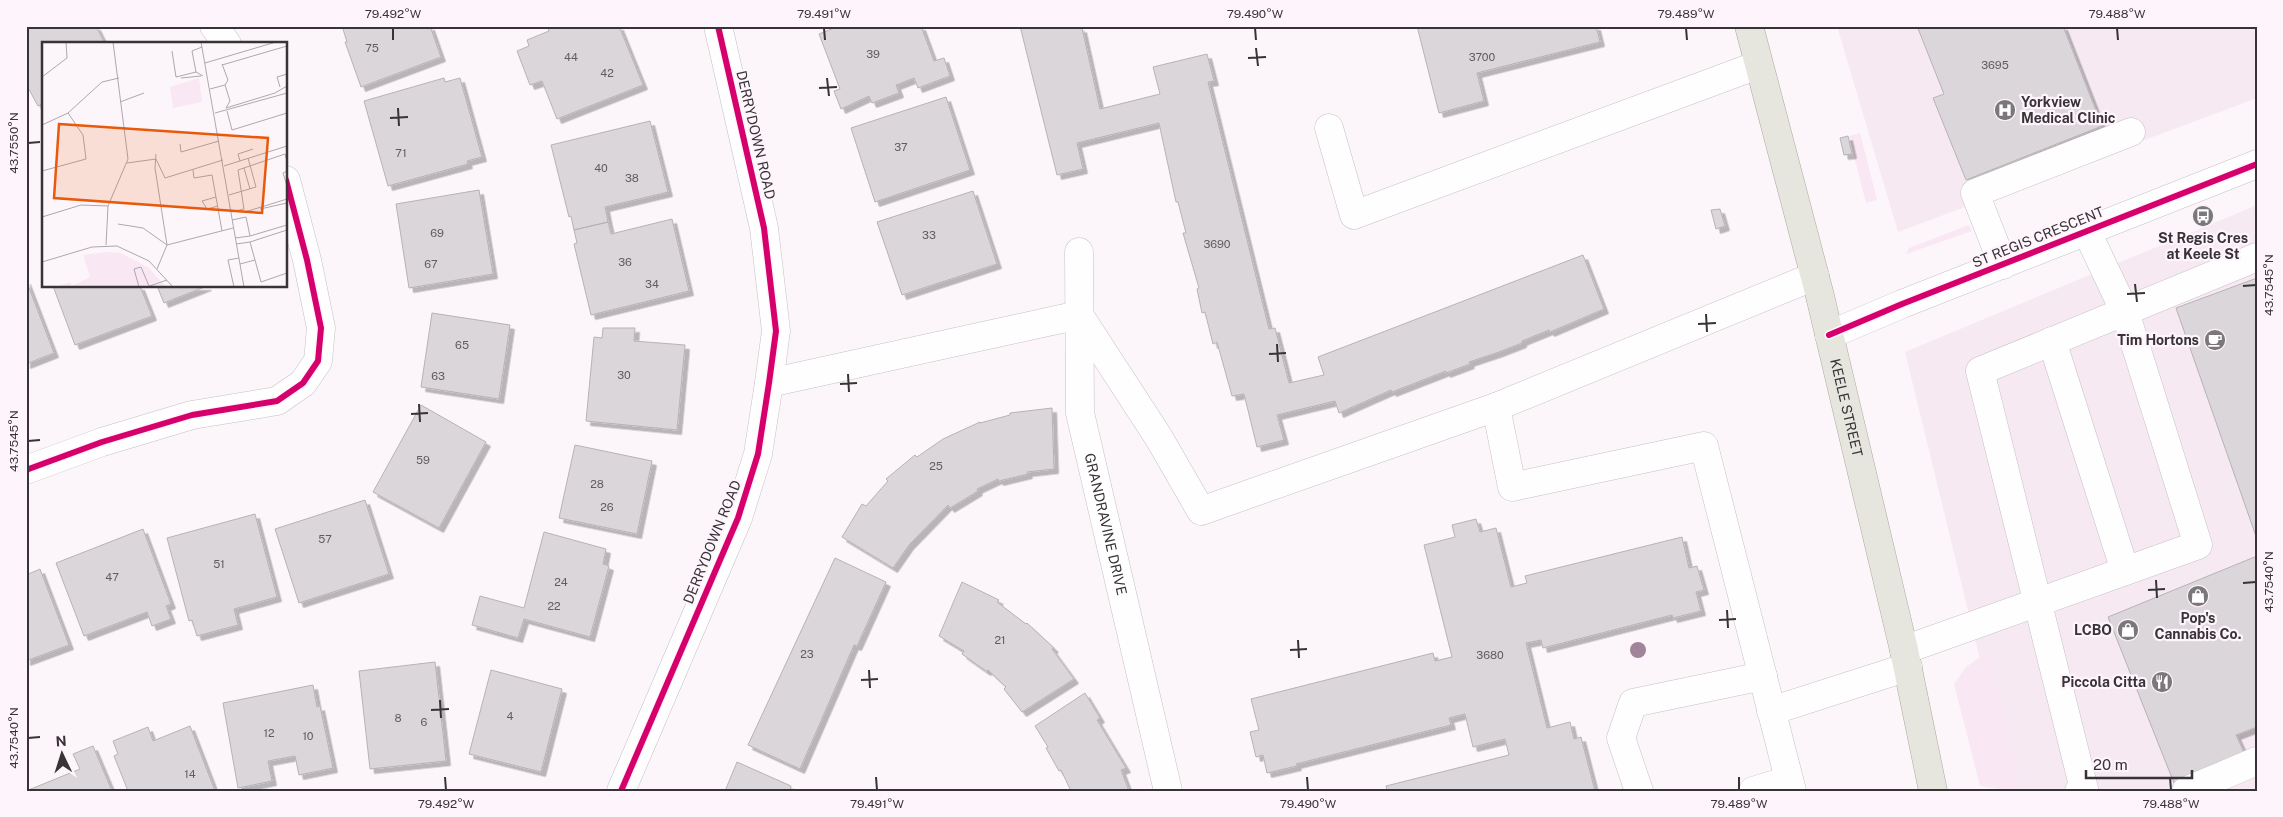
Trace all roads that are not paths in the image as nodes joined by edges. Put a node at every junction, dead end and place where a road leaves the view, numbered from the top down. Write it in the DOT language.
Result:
graph roads {
  1 [pos="214,26"];
  2 [pos="718,26"];
  3 [pos="1749,26"];
  4 [pos="226,42"];
  5 [pos="1758,65"];
  6 [pos="1329,128"];
  7 [pos="2131,132"];
  8 [pos="2257,164"];
  9 [pos="288,188"];
  10 [pos="2087,232"];
  11 [pos="1079,252"];
  12 [pos="2257,258"];
  13 [pos="2003,265"];
  14 [pos="1815,276"];
  15 [pos="2125,312"];
  16 [pos="1079,315"];
  17 [pos="1829,335"];
  18 [pos="2052,341"];
  19 [pos="769,383"];
  20 [pos="1496,407"];
  21 [pos="26,470"];
  22 [pos="2125,571"];
  23 [pos="2038,602"];
  24 [pos="1906,658"];
  25 [pos="1762,676"];
  26 [pos="1771,711"];
  27 [pos="2257,761"];
  28 [pos="2257,780"];
  29 [pos="1791,785"];
  30 [pos="2197,787"];
  31 [pos="2082,790"];
  32 [pos="621,791"];
  33 [pos="1168,791"];
  34 [pos="1639,791"];
  35 [pos="1753,791"];
  36 [pos="1933,791"];
  1 -- 4 [label="street"];
  2 -- 19 [label="street, DERRYDOWN ROAD"];
  3 -- 5 [label="main road, KEELE STREET"];
  5 -- 6 [label="street"];
  5 -- 14 [label="main road, KEELE STREET"];
  7 -- 13 [label="street"];
  8 -- 10 [label="street, ST REGIS CRESCENT"];
  9 -- 21 [label="street"];
  10 -- 13 [label="street, ST REGIS CRESCENT"];
  10 -- 15 [label="street"];
  11 -- 16 [label="street, GRANDRAVINE DRIVE"];
  12 -- 15 [label="street"];
  13 -- 17 [label="street, ST REGIS CRESCENT"];
  14 -- 17 [label="main road, KEELE STREET"];
  14 -- 20 [label="street"];
  15 -- 18 [label="street"];
  15 -- 22 [label="street"];
  16 -- 19 [label="street"];
  16 -- 20 [label="street"];
  16 -- 33 [label="street, GRANDRAVINE DRIVE"];
  17 -- 24 [label="main road, KEELE STREET"];
  18 -- 22 [label="street"];
  18 -- 23 [label="street"];
  19 -- 32 [label="street, DERRYDOWN ROAD"];
  20 -- 25 [label="street"];
  22 -- 23 [label="street"];
  23 -- 24 [label="street"];
  23 -- 31 [label="street"];
  24 -- 26 [label="street"];
  24 -- 36 [label="main road, KEELE STREET"];
  25 -- 26 [label="street"];
  25 -- 34 [label="street"];
  26 -- 29 [label="street"];
  27 -- 30 [label="street"];
  28 -- 30 [label="street"];
  29 -- 35 [label="street"];
}
